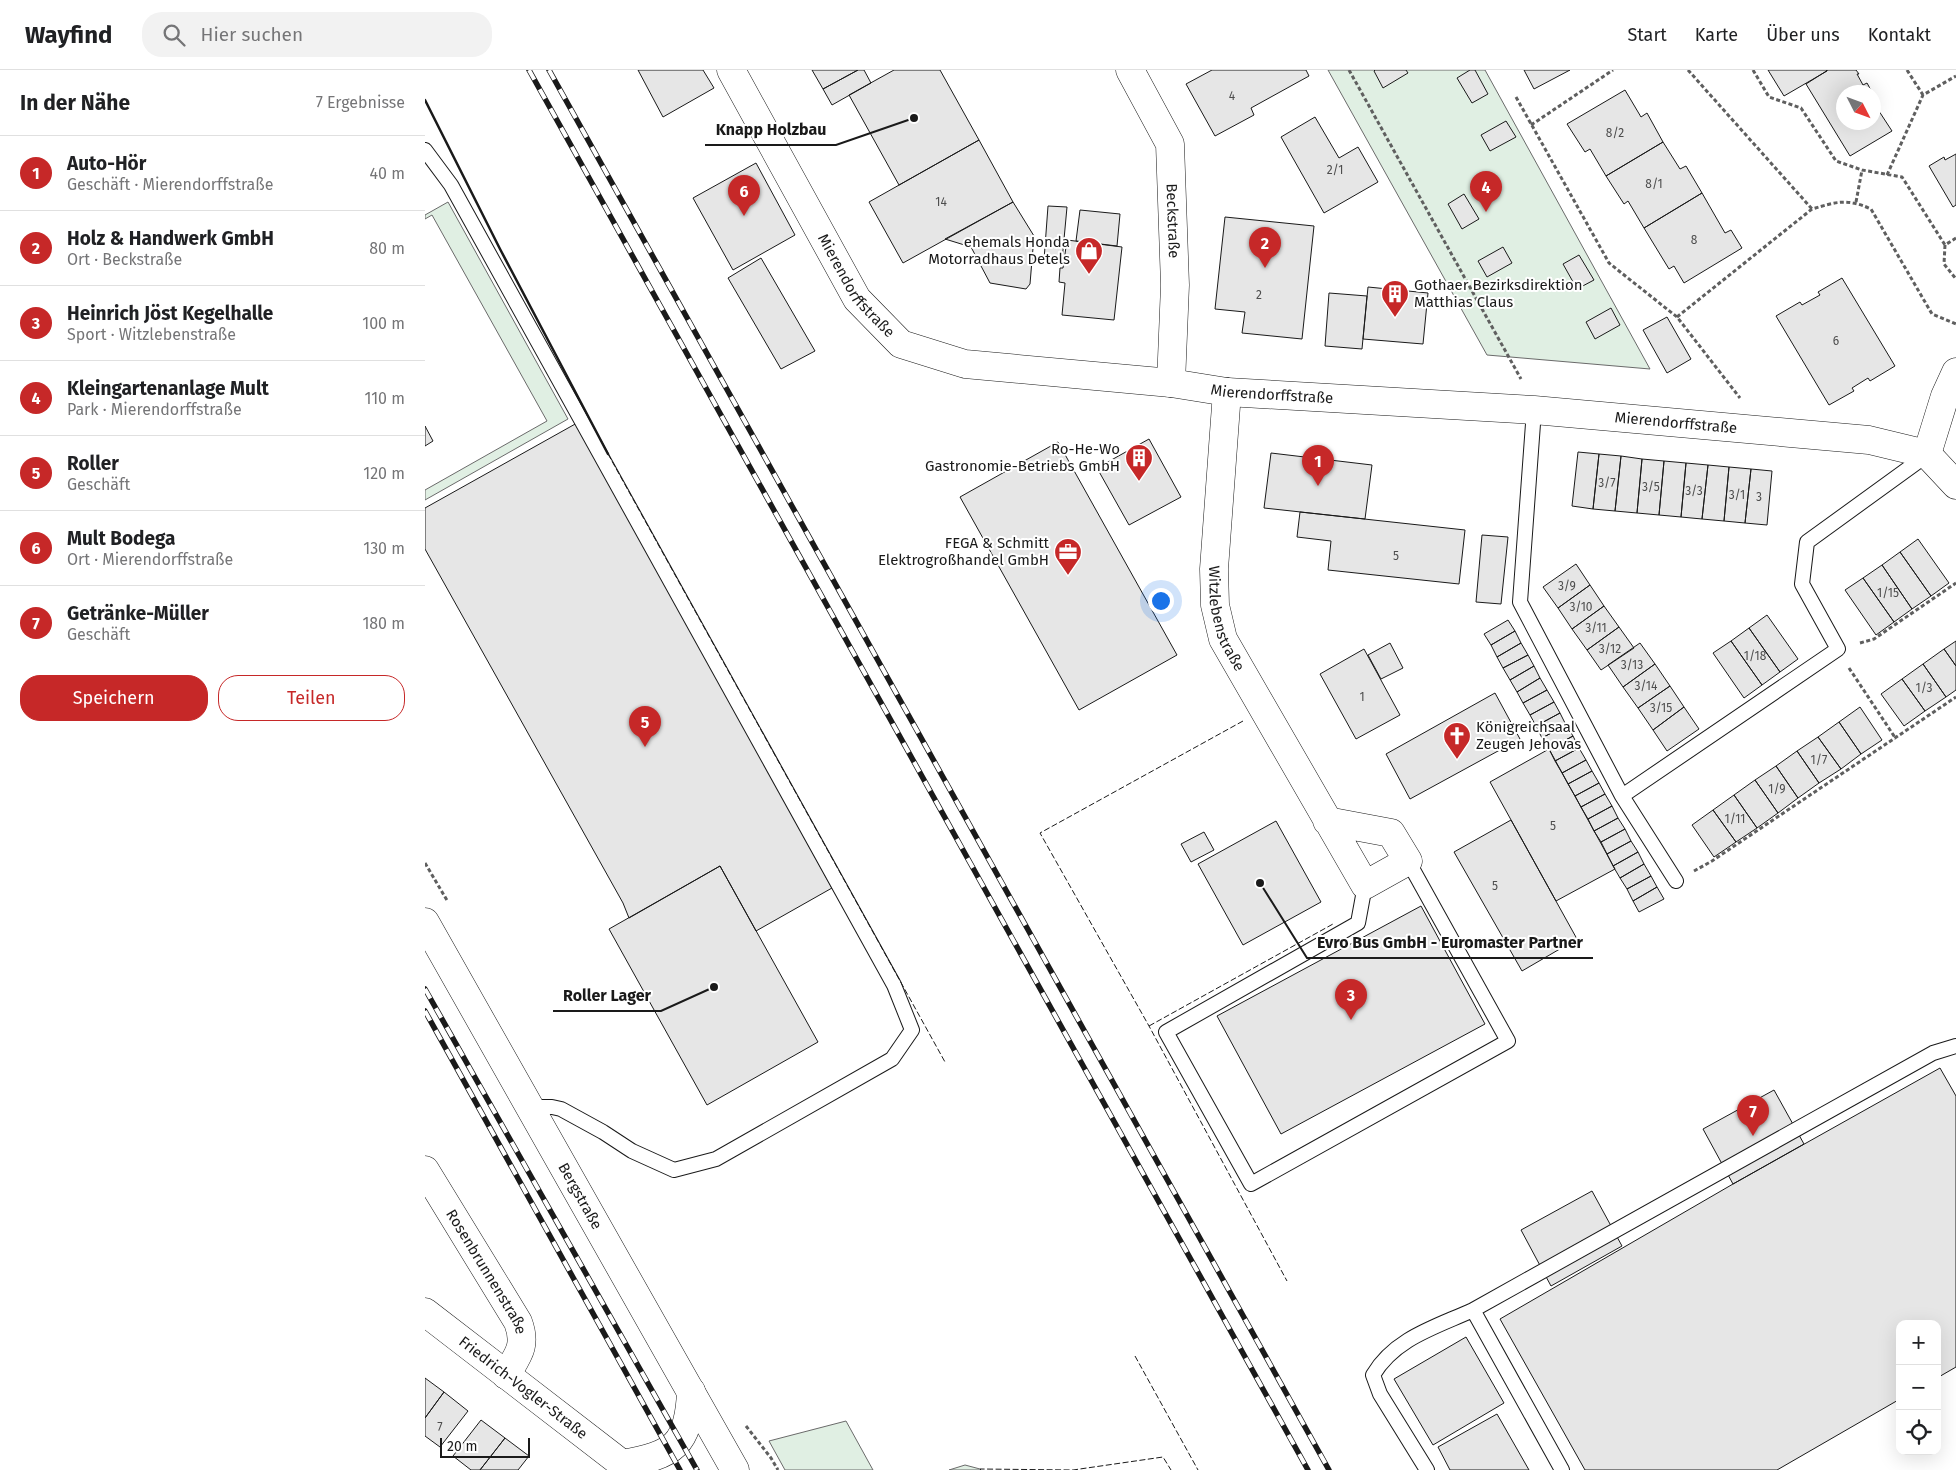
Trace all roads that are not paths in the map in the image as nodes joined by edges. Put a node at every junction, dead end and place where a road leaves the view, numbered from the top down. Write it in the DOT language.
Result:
graph roads {
  1 [pos="731,70"];
  2 [pos="1130,70"];
  3 [pos="425,150"];
  4 [pos="1956,372"];
  5 [pos="1171,383"];
  6 [pos="1227,392"];
  7 [pos="1534,410"];
  8 [pos="1927,454"];
  9 [pos="1956,485"];
  10 [pos="1622,796"];
  11 [pos="1327,821"];
  12 [pos="1407,861"];
  13 [pos="1677,881"];
  14 [pos="1365,884"];
  15 [pos="425,922"];
  16 [pos="1956,1046"];
  17 [pos="532,1112"];
  18 [pos="425,1170"];
  19 [pos="1473,1310"];
  20 [pos="425,1312"];
  21 [pos="506,1375"];
  22 [pos="691,1391"];
  23 [pos="626,1467"];
  24 [pos="735,1470"];
  25 [pos="1427,1470"];
  26 [pos="1562,1470"];
  1 -- 5 [label="street, Mierendorffstraße"];
  2 -- 5 [label="street, Beckstraße"];
  3 -- 17 [label="lane"];
  4 -- 8 [label="street"];
  5 -- 6 [label="street, Mierendorffstraße"];
  6 -- 7 [label="street, Mierendorffstraße"];
  6 -- 11 [label="street, Witzlebenstraße"];
  7 -- 8 [label="street, Mierendorffstraße"];
  7 -- 10 [label="lane"];
  8 -- 9 [label="street"];
  8 -- 10 [label="lane"];
  10 -- 13 [label="lane"];
  11 -- 12 [label="street"];
  11 -- 14 [label="street, Witzlebenstraße"];
  12 -- 14 [label="street"];
  12 -- 14 [label="lane"];
  15 -- 17 [label="street, Bergstraße"];
  16 -- 19 [label="lane"];
  17 -- 22 [label="street, Bergstraße"];
  18 -- 21 [label="street, Rosenbrunnenstraße"];
  19 -- 25 [label="lane"];
  19 -- 26 [label="lane"];
  20 -- 21 [label="street, Friedrich-Vogler-Straße"];
  21 -- 23 [label="street, Friedrich-Vogler-Straße"];
  22 -- 23 [label="street, Friedrich-Vogler-Straße"];
  22 -- 24 [label="street, Bergstraße"];
}
